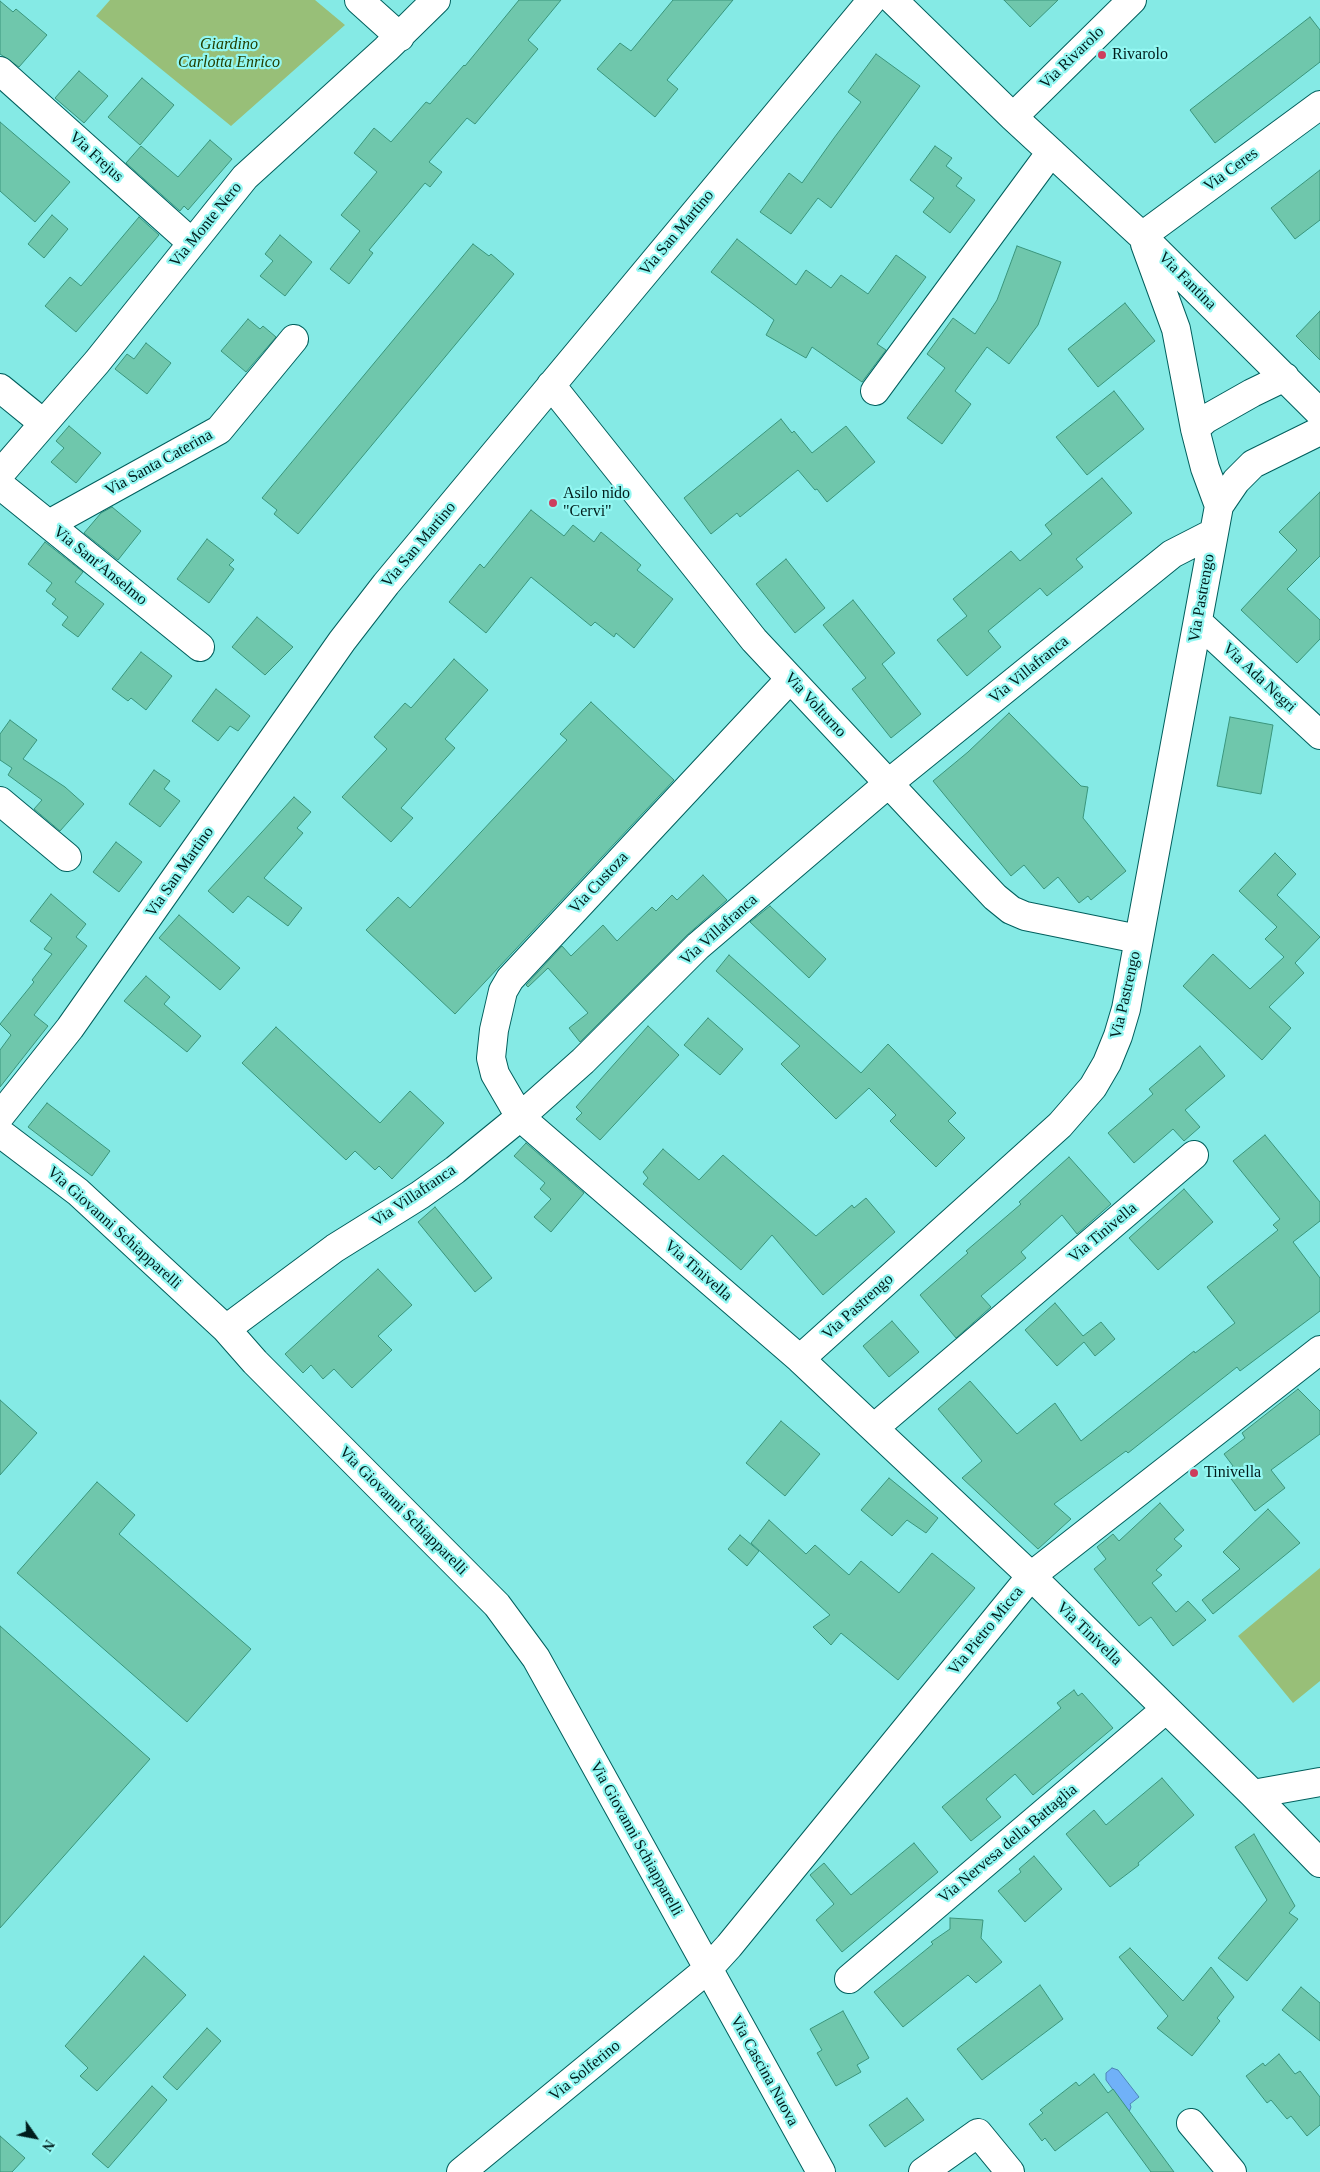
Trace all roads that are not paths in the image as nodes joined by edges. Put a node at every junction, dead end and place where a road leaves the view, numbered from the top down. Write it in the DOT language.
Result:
graph roads {
  1 [pos="359,0"];
  2 [pos="436,0"];
  3 [pos="872,0"];
  4 [pos="893,0"];
  5 [pos="1132,0"];
  6 [pos="400,36"];
  7 [pos="0,71"];
  8 [pos="1320,105"];
  9 [pos="1013,117"];
  10 [pos="1051,152"];
  11 [pos="1142,236"];
  12 [pos="192,243"];
  13 [pos="294,339"];
  14 [pos="1285,377"];
  15 [pos="551,385"];
  16 [pos="0,388"];
  17 [pos="875,391"];
  18 [pos="1320,413"];
  19 [pos="43,423"];
  20 [pos="1194,429"];
  21 [pos="1320,431"];
  22 [pos="0,474"];
  23 [pos="0,484"];
  24 [pos="1219,506"];
  25 [pos="49,524"];
  26 [pos="1213,533"];
  27 [pos="1198,622"];
  28 [pos="200,648"];
  29 [pos="790,679"];
  30 [pos="1320,735"];
  31 [pos="888,784"];
  32 [pos="0,801"];
  33 [pos="67,857"];
  34 [pos="1138,939"];
  35 [pos="0,1116"];
  36 [pos="520,1117"];
  37 [pos="0,1133"];
  38 [pos="1194,1155"];
  39 [pos="226,1329"];
  40 [pos="1320,1350"];
  41 [pos="800,1359"];
  42 [pos="874,1428"];
  43 [pos="1031,1576"];
  44 [pos="1166,1709"];
  45 [pos="1320,1782"];
  46 [pos="1253,1794"];
  47 [pos="1320,1863"];
  48 [pos="708,1969"];
  49 [pos="849,1978"];
  50 [pos="1191,2123"];
  51 [pos="461,2172"];
  52 [pos="821,2172"];
  53 [pos="923,2172"];
  54 [pos="1010,2172"];
  55 [pos="1232,2172"];
  1 -- 6 [label="street"];
  2 -- 6 [label="street, Via Monte Nero"];
  3 -- 15 [label="street, Via San Martino"];
  4 -- 9 [label="street, Via Fantina"];
  5 -- 9 [label="street, Via Rivarolo"];
  6 -- 12 [label="street, Via Monte Nero"];
  7 -- 12 [label="street, Via Frejus"];
  8 -- 11 [label="street, Via Ceres"];
  9 -- 10 [label="street, Via Fantina"];
  10 -- 11 [label="street, Via Fantina"];
  10 -- 17 [label="street"];
  11 -- 14 [label="street, Via Fantina"];
  11 -- 20 [label="street"];
  12 -- 19 [label="street, Via Monte Nero"];
  13 -- 25 [label="street, Via Santa Caterina"];
  14 -- 18 [label="street, Via Fantina"];
  14 -- 20 [label="street"];
  15 -- 29 [label="street, Via Volturno"];
  15 -- 35 [label="street, Via San Martino"];
  16 -- 19 [label="street"];
  19 -- 22 [label="street, Via Monte Nero"];
  20 -- 24 [label="street"];
  21 -- 24 [label="street, Via Pastrengo"];
  23 -- 25 [label="street, Via Sant'Anselmo"];
  24 -- 26 [label="street, Via Pastrengo"];
  25 -- 28 [label="street, Via Sant'Anselmo"];
  26 -- 27 [label="street, Via Pastrengo"];
  26 -- 31 [label="street, Via Villafranca"];
  27 -- 30 [label="street, Via Ada Negri"];
  27 -- 34 [label="street, Via Pastrengo"];
  29 -- 31 [label="street, Via Volturno"];
  29 -- 36 [label="street, Via Custoza"];
  31 -- 34 [label="street, Via Volturno"];
  31 -- 36 [label="street, Via Villafranca"];
  32 -- 33 [label="street"];
  34 -- 41 [label="street, Via Pastrengo"];
  36 -- 39 [label="street, Via Villafranca"];
  36 -- 41 [label="street, Via Tinivella"];
  37 -- 39 [label="street, Via Giovanni Schiapparelli"];
  38 -- 42 [label="street, Via Tinivella"];
  39 -- 48 [label="street, Via Giovanni Schiapparelli"];
  40 -- 43 [label="street, Via Pietro Micca"];
  41 -- 42 [label="street, Via Tinivella"];
  42 -- 43 [label="street, Via Tinivella"];
  43 -- 44 [label="street, Via Tinivella"];
  43 -- 48 [label="street, Via Pietro Micca"];
  44 -- 46 [label="street, Via Tinivella"];
  44 -- 49 [label="street, Via Nervesa della Battaglia"];
  45 -- 46 [label="street"];
  46 -- 47 [label="street, Via Tinivella"];
  48 -- 51 [label="street, Via Solferino"];
  48 -- 52 [label="street, Via Cascina Nuova"];
  50 -- 55 [label="street"];
  53 -- 54 [label="street"];
}
